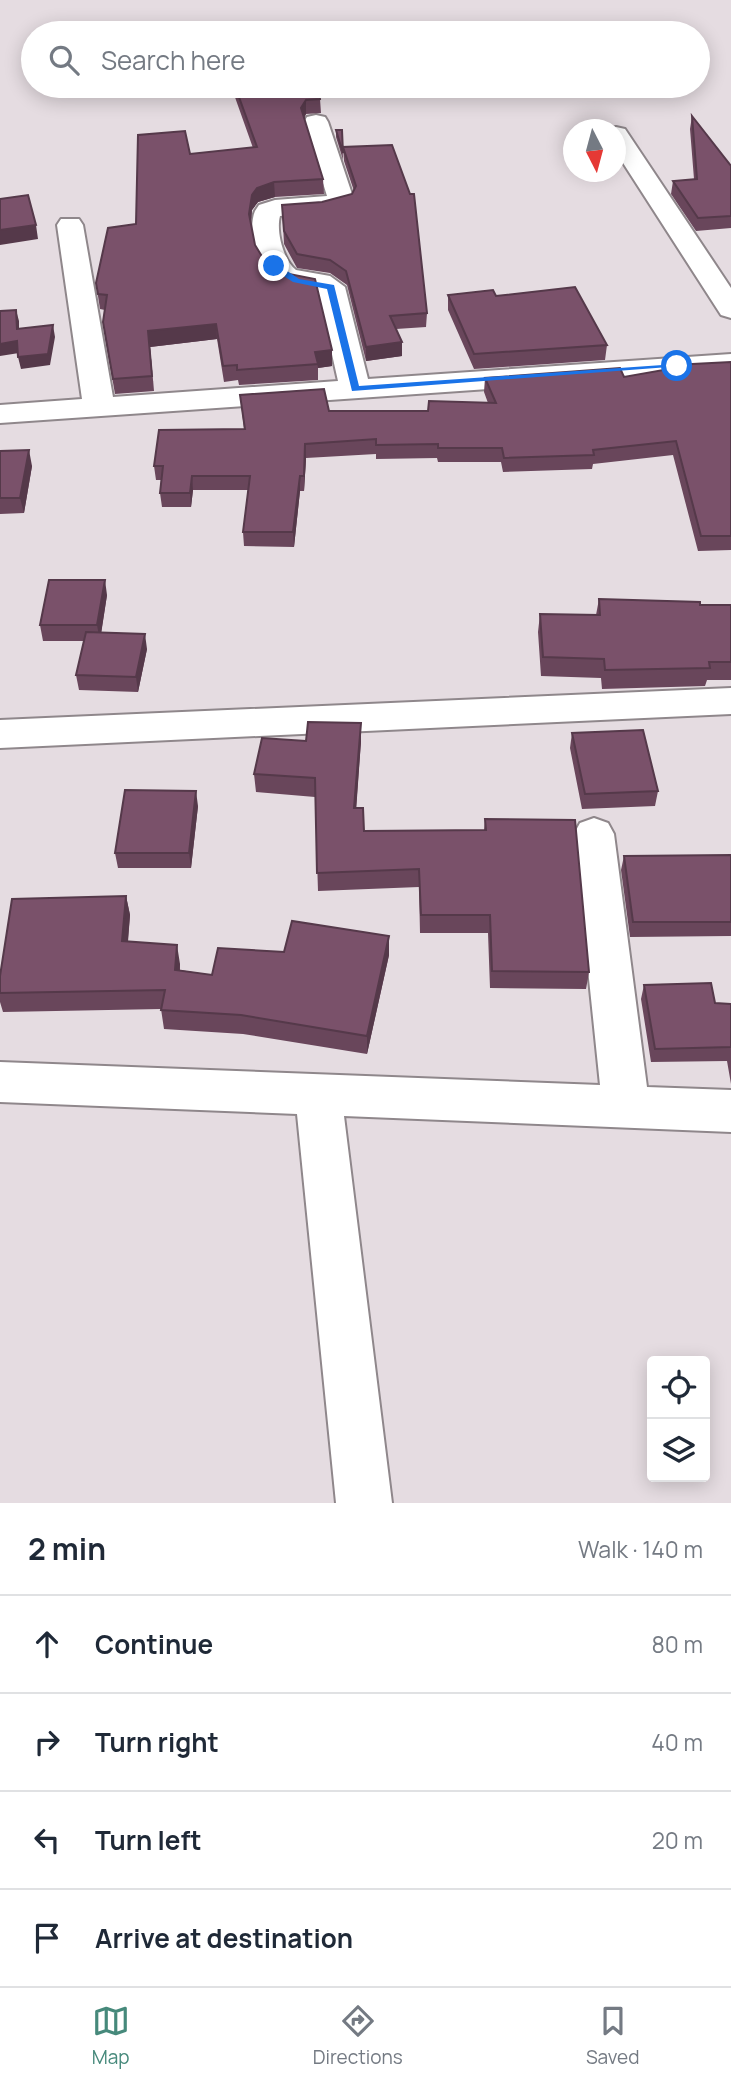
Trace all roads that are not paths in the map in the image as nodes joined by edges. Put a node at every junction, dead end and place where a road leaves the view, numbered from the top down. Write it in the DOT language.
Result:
graph roads {
  1 [pos="316,122"];
  2 [pos="626,150"];
  3 [pos="70,225"];
  4 [pos="731,309"];
  5 [pos="731,363"];
  6 [pos="355,389"];
  7 [pos="99,407"];
  8 [pos="0,414"];
  9 [pos="731,701"];
  10 [pos="0,734"];
  11 [pos="594,834"];
  12 [pos="0,1083"];
  13 [pos="318,1093"];
  14 [pos="626,1107"];
  15 [pos="731,1111"];
  16 [pos="364,1503"];
  1 -- 6 [label="street"];
  2 -- 4 [label="street"];
  3 -- 7 [label="street"];
  5 -- 6 [label="street"];
  6 -- 7 [label="street"];
  7 -- 8 [label="street"];
  9 -- 10 [label="street"];
  11 -- 14 [label="street"];
  12 -- 13 [label="street"];
  13 -- 14 [label="street"];
  13 -- 16 [label="street"];
  14 -- 15 [label="street"];
}
